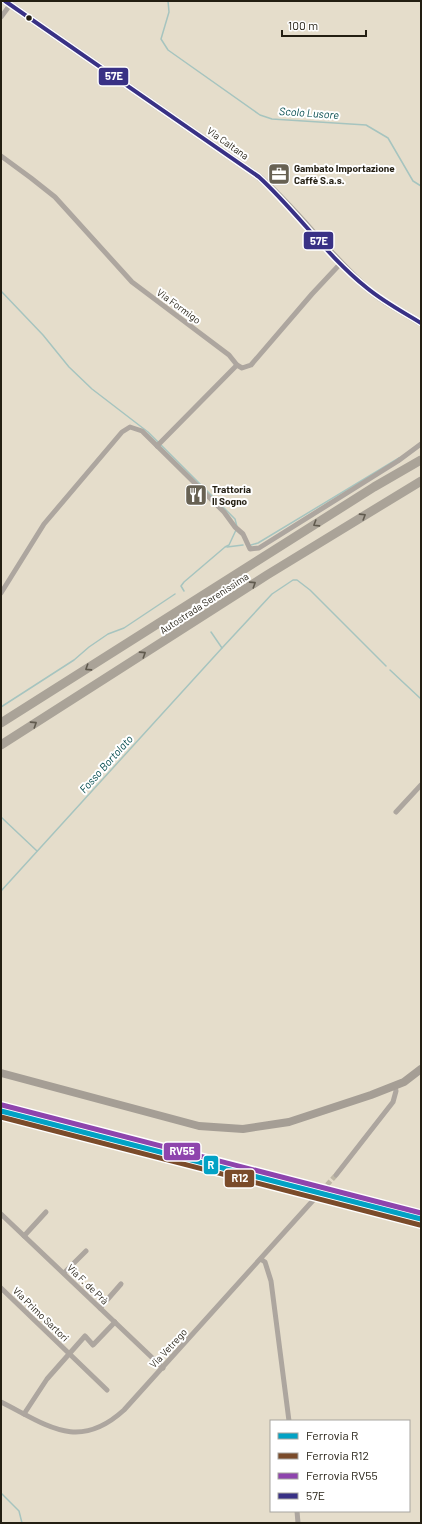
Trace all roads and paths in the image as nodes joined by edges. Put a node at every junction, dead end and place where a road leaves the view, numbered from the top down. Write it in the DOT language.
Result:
graph roads {
  1 [pos="7,3"];
  2 [pos="1,17"];
  3 [pos="1,156"];
  4 [pos="341,263"];
  5 [pos="421,323"];
  6 [pos="237,365"];
  7 [pos="159,443"];
  8 [pos="421,444"];
  9 [pos="421,460"];
  10 [pos="421,481"];
  11 [pos="1,593"];
  12 [pos="1,723"];
  13 [pos="1,745"];
  14 [pos="421,785"];
  15 [pos="396,812"];
  16 [pos="421,1069"];
  17 [pos="1,1072"];
  18 [pos="395,1086"];
  19 [pos="336,1175"];
  20 [pos="317,1196"];
  21 [pos="46,1212"];
  22 [pos="1,1214"];
  23 [pos="24,1236"];
  24 [pos="86,1250"];
  25 [pos="262,1260"];
  26 [pos="64,1273"];
  27 [pos="121,1284"];
  28 [pos="1,1288"];
  29 [pos="100,1308"];
  30 [pos="115,1322"];
  31 [pos="70,1353"];
  32 [pos="163,1368"];
  33 [pos="107,1390"];
  34 [pos="1,1402"];
  35 [pos="24,1414"];
  36 [pos="288,1420"];
  37 [pos="297,1512"];
  38 [pos="298,1523"];
  1 -- 2 [label="street"];
  1 -- 4 [label="main road, Via Caltana"];
  3 -- 6 [label="street, Via Formigo"];
  4 -- 5 [label="main road, Via Caltana"];
  4 -- 6 [label="street"];
  6 -- 7 [label="street"];
  7 -- 8 [label="street"];
  7 -- 11 [label="street"];
  9 -- 12 [label="highway, Autostrada Serenissima, one-way"];
  13 -- 10 [label="highway, Autostrada Serenissima, one-way"];
  14 -- 15 [label="street"];
  16 -- 18 [label="main road"];
  17 -- 18 [label="main road"];
  18 -- 19 [label="street"];
  20 -- 25 [label="street, Via Vetrego"];
  21 -- 23 [label="street"];
  22 -- 23 [label="street, Via F. de Prà"];
  23 -- 26 [label="street, Via F. de Prà"];
  24 -- 26 [label="street"];
  25 -- 32 [label="street, Via Vetrego"];
  25 -- 36 [label="street"];
  26 -- 29 [label="street, Via F. de Prà"];
  27 -- 29 [label="street"];
  28 -- 31 [label="street, Via Primo Sartori"];
  29 -- 30 [label="street, Via F. de Prà"];
  30 -- 31 [label="street, Via Primo Sartori"];
  30 -- 32 [label="street, Via F. de Prà"];
  31 -- 33 [label="street, Via Primo Sartori"];
  31 -- 35 [label="street, Via Primo Sartori"];
  32 -- 35 [label="street, Via Vetrego"];
  34 -- 35 [label="street, Via Vetrego"];
  37 -- 38 [label="street"];
}
